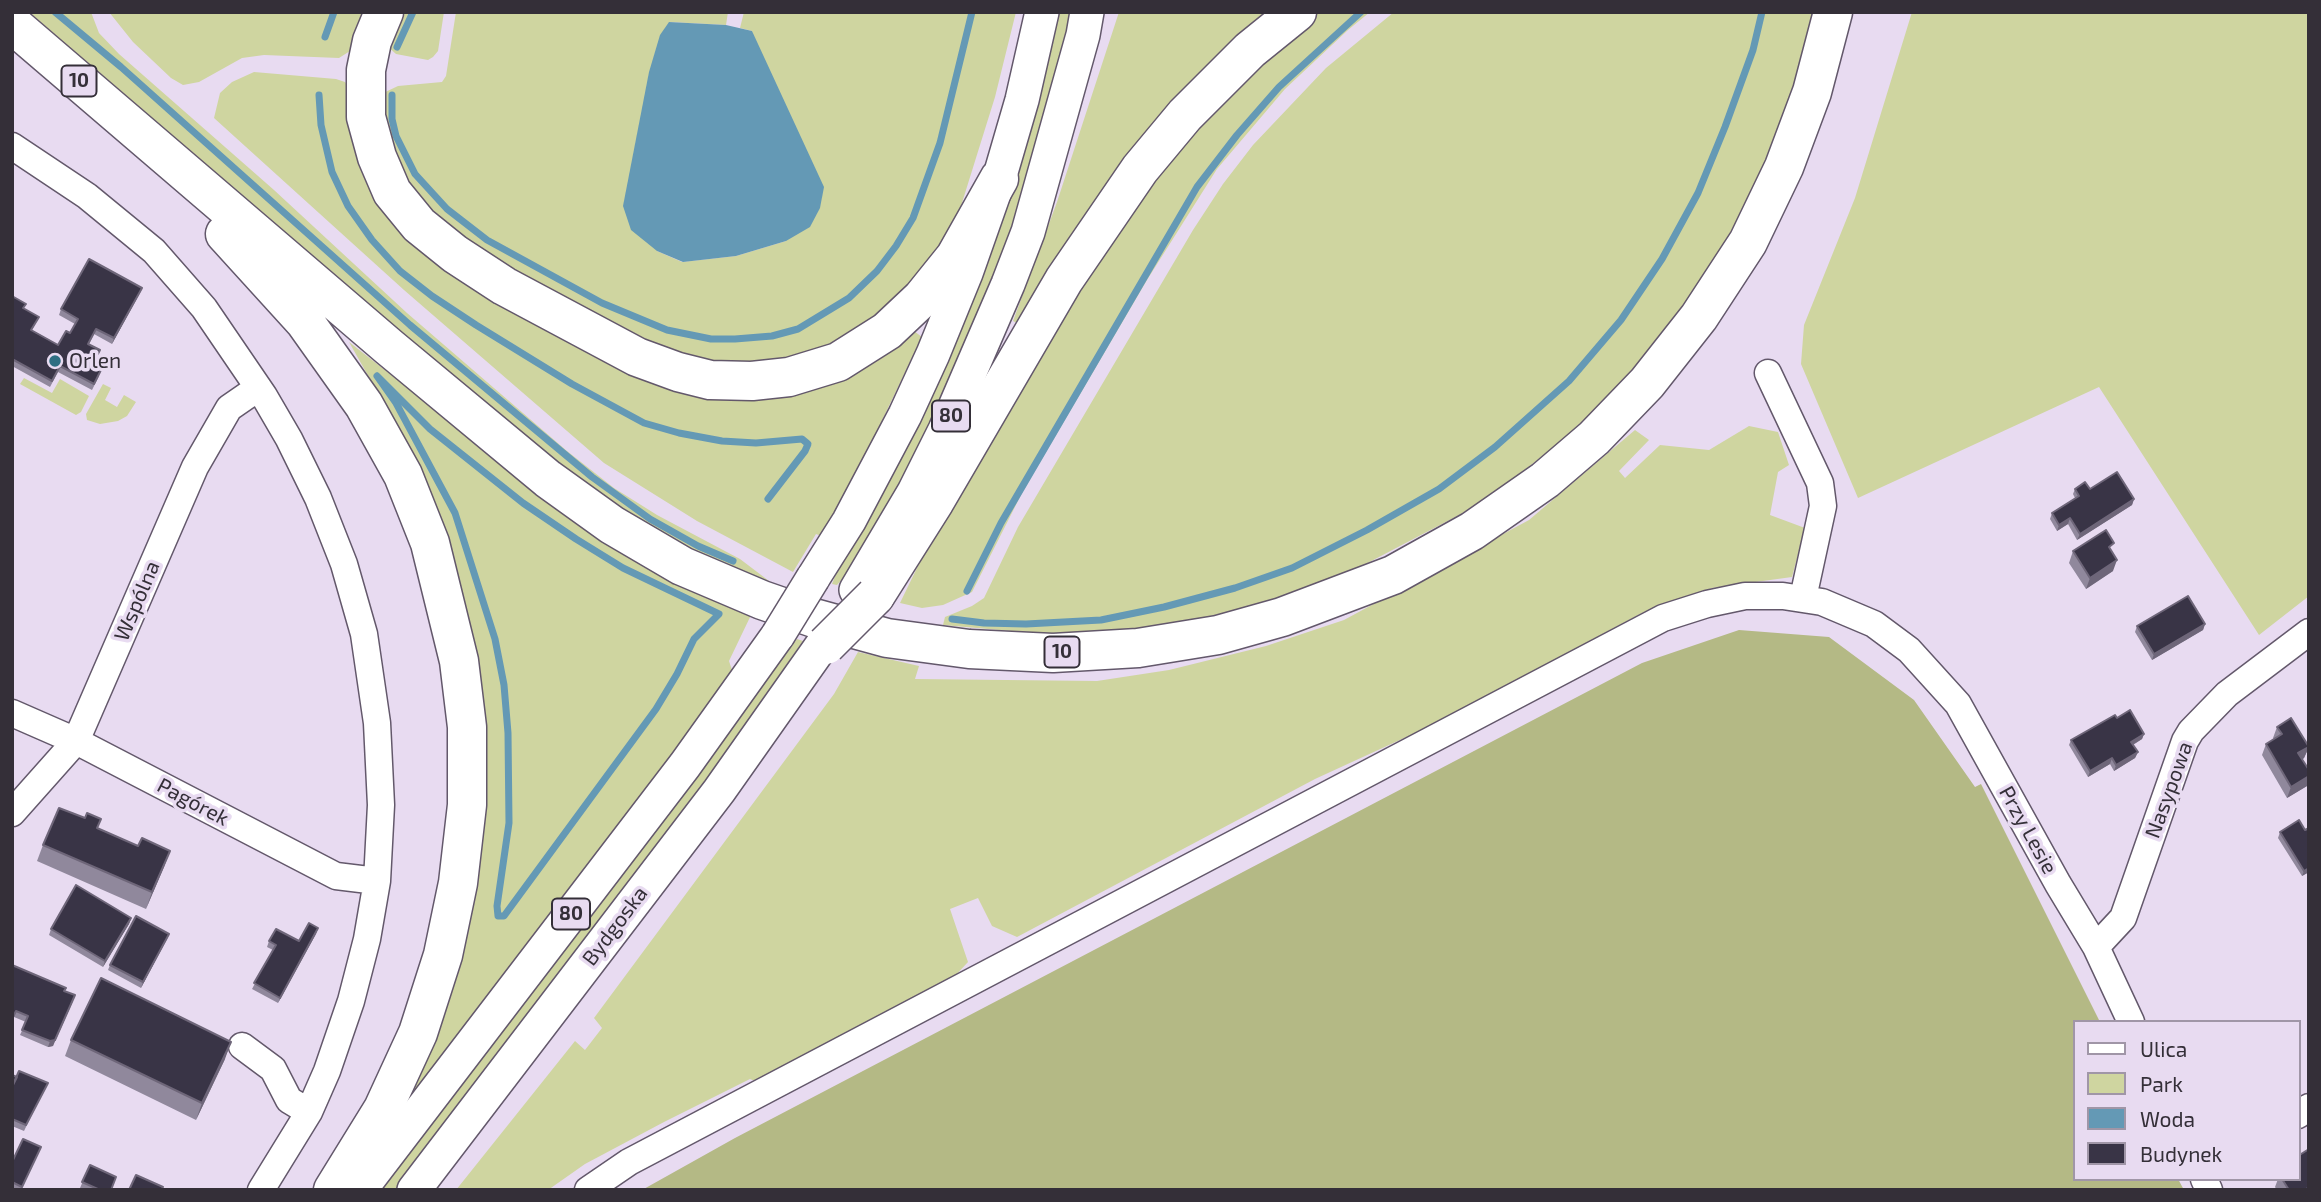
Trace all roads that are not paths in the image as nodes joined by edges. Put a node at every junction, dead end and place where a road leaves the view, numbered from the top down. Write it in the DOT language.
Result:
graph roads {
  1 [pos="384,12"];
  2 [pos="1042,12"];
  3 [pos="1087,12"];
  4 [pos="1297,12"];
  5 [pos="1833,12"];
  6 [pos="12,24"];
  7 [pos="145,138"];
  8 [pos="12,146"];
  9 [pos="999,180"];
  10 [pos="1768,373"];
  11 [pos="258,388"];
  12 [pos="865,593"];
  13 [pos="1803,598"];
  14 [pos="2309,632"];
  15 [pos="820,650"];
  16 [pos="12,713"];
  17 [pos="76,741"];
  18 [pos="12,813"];
  19 [pos="377,881"];
  20 [pos="2096,947"];
  21 [pos="2130,1020"];
  22 [pos="242,1046"];
  23 [pos="309,1112"];
  24 [pos="261,1190"];
  25 [pos="333,1190"];
  26 [pos="360,1190"];
  27 [pos="414,1190"];
  28 [pos="588,1190"];
  1 -- 9 [label="highway"];
  2 -- 9 [label="main road, 80"];
  3 -- 12 [label="main road, 80"];
  4 -- 12 [label="highway"];
  5 -- 7 [label="highway, 10"];
  6 -- 7 [label="highway, 10"];
  7 -- 25 [label="highway"];
  8 -- 11 [label="street"];
  9 -- 26 [label="main road, 80, bridge"];
  10 -- 13 [label="street"];
  11 -- 17 [label="street, Wspólna"];
  11 -- 19 [label="street"];
  12 -- 15 [label="highway, bridge"];
  13 -- 20 [label="street, Przy Lesie"];
  13 -- 28 [label="street, Przy Lesie"];
  14 -- 20 [label="street, Nasypowa"];
  15 -- 27 [label="main road, Bydgoska / 80"];
  16 -- 17 [label="street, Pagórek"];
  17 -- 18 [label="street, Wspólna"];
  17 -- 19 [label="street, Pagórek"];
  19 -- 23 [label="street"];
  20 -- 21 [label="street, Przy Lesie"];
  22 -- 23 [label="street"];
  23 -- 24 [label="street"];
}
